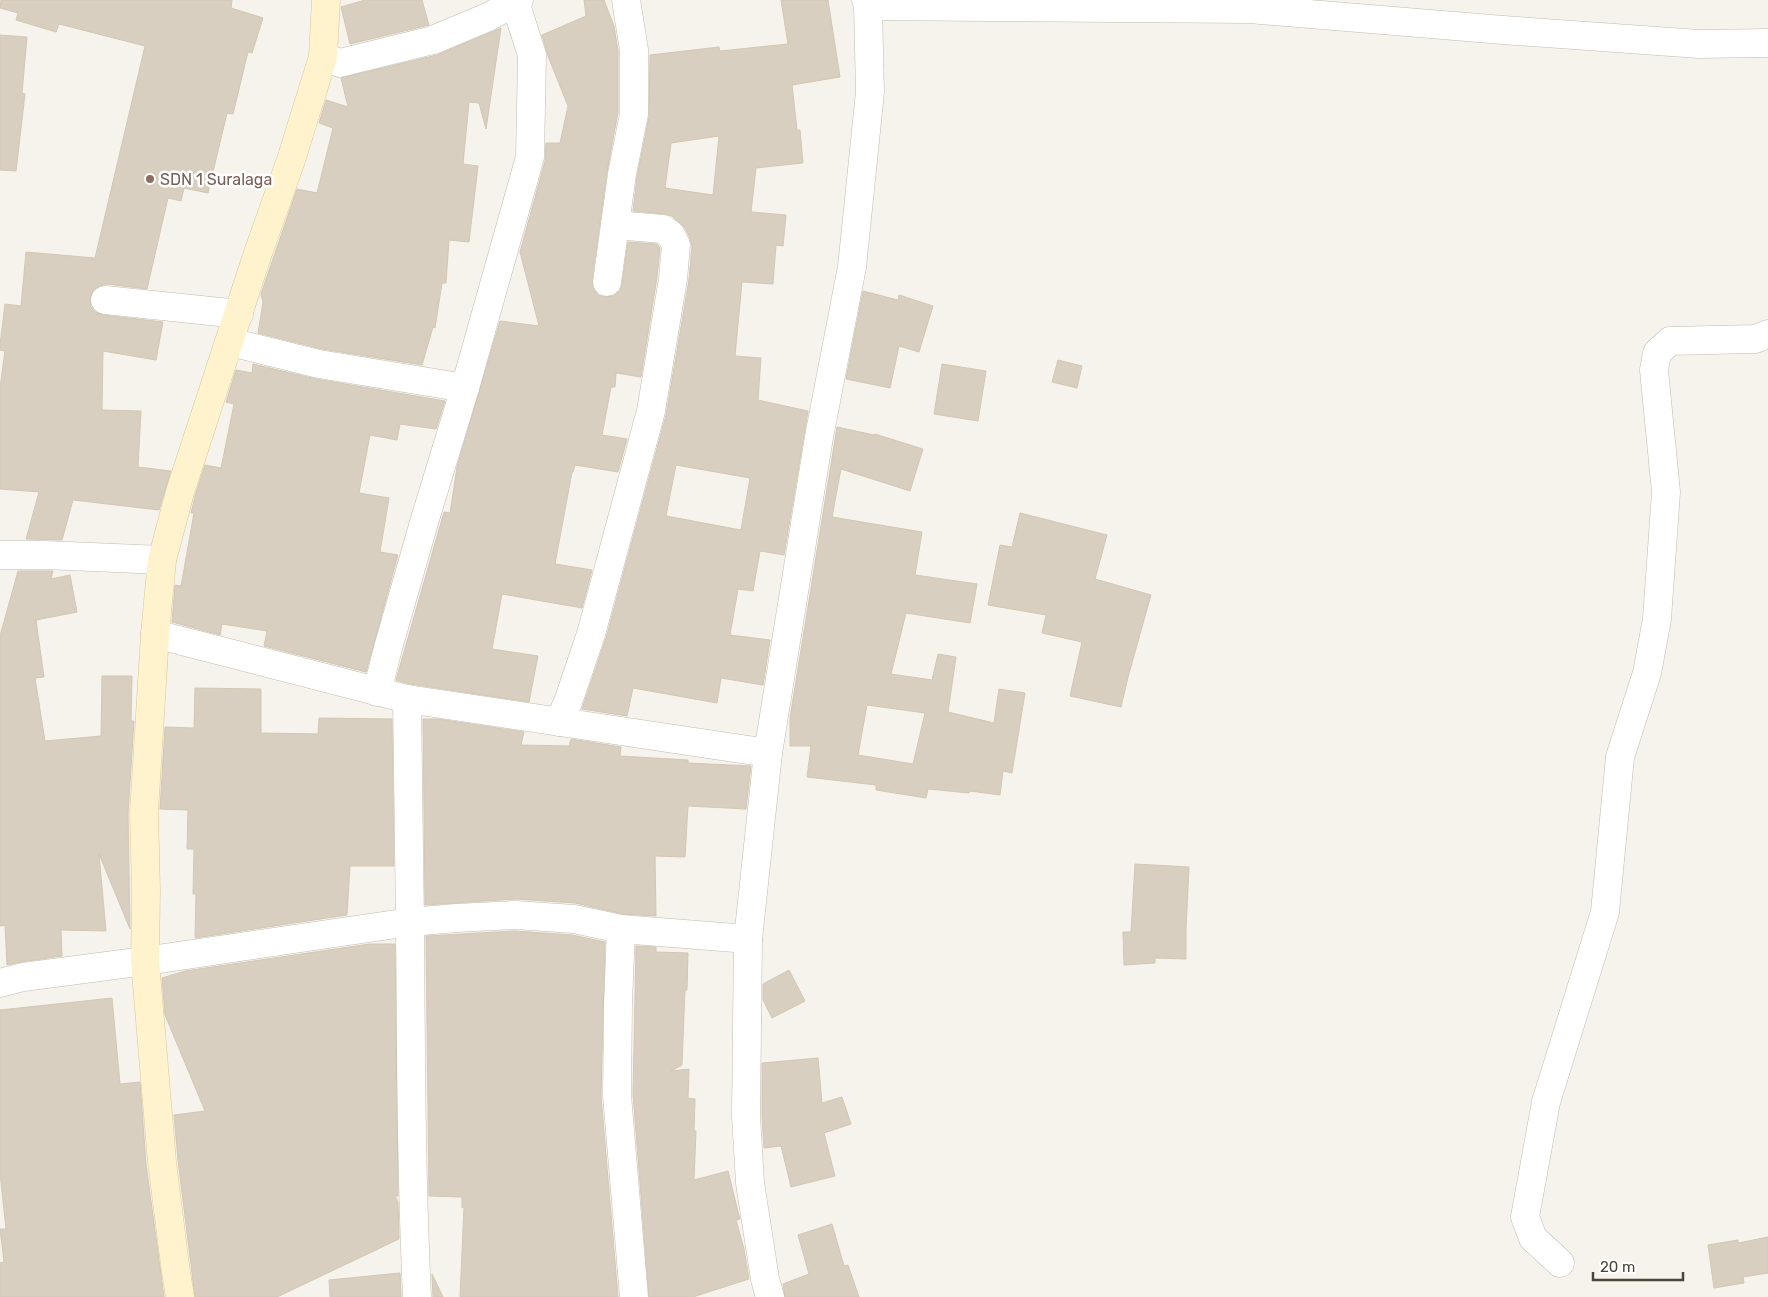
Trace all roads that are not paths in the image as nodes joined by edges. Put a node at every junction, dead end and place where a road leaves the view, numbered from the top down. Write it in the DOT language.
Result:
graph roads {
  1 [pos="326,0"];
  2 [pos="626,0"];
  3 [pos="517,1"];
  4 [pos="867,3"];
  5 [pos="1768,43"];
  6 [pos="323,57"];
  7 [pos="615,225"];
  8 [pos="607,282"];
  9 [pos="105,300"];
  10 [pos="239,314"];
  11 [pos="1768,334"];
  12 [pos="230,342"];
  13 [pos="465,388"];
  14 [pos="0,555"];
  15 [pos="162,560"];
  16 [pos="155,634"];
  17 [pos="377,692"];
  18 [pos="407,699"];
  19 [pos="559,722"];
  20 [pos="768,753"];
  21 [pos="410,922"];
  22 [pos="620,929"];
  23 [pos="748,939"];
  24 [pos="145,961"];
  25 [pos="0,983"];
  26 [pos="1560,1263"];
  27 [pos="180,1297"];
  28 [pos="417,1297"];
  29 [pos="634,1297"];
  30 [pos="770,1297"];
  1 -- 6 [label="street"];
  2 -- 7 [label="street"];
  3 -- 6 [label="street"];
  3 -- 13 [label="street"];
  4 -- 5 [label="street"];
  4 -- 20 [label="street"];
  6 -- 10 [label="street"];
  7 -- 8 [label="street"];
  7 -- 19 [label="street"];
  9 -- 10 [label="street"];
  10 -- 12 [label="street"];
  11 -- 26 [label="street"];
  12 -- 13 [label="street"];
  12 -- 15 [label="street"];
  13 -- 17 [label="street"];
  14 -- 15 [label="street"];
  15 -- 16 [label="street"];
  16 -- 17 [label="street"];
  16 -- 24 [label="street"];
  17 -- 18 [label="street"];
  18 -- 19 [label="street"];
  18 -- 21 [label="street"];
  19 -- 20 [label="street"];
  20 -- 23 [label="street"];
  21 -- 22 [label="street"];
  21 -- 24 [label="street"];
  21 -- 28 [label="street"];
  22 -- 23 [label="street"];
  22 -- 29 [label="street"];
  23 -- 30 [label="street"];
  24 -- 25 [label="street"];
  24 -- 27 [label="street"];
}
